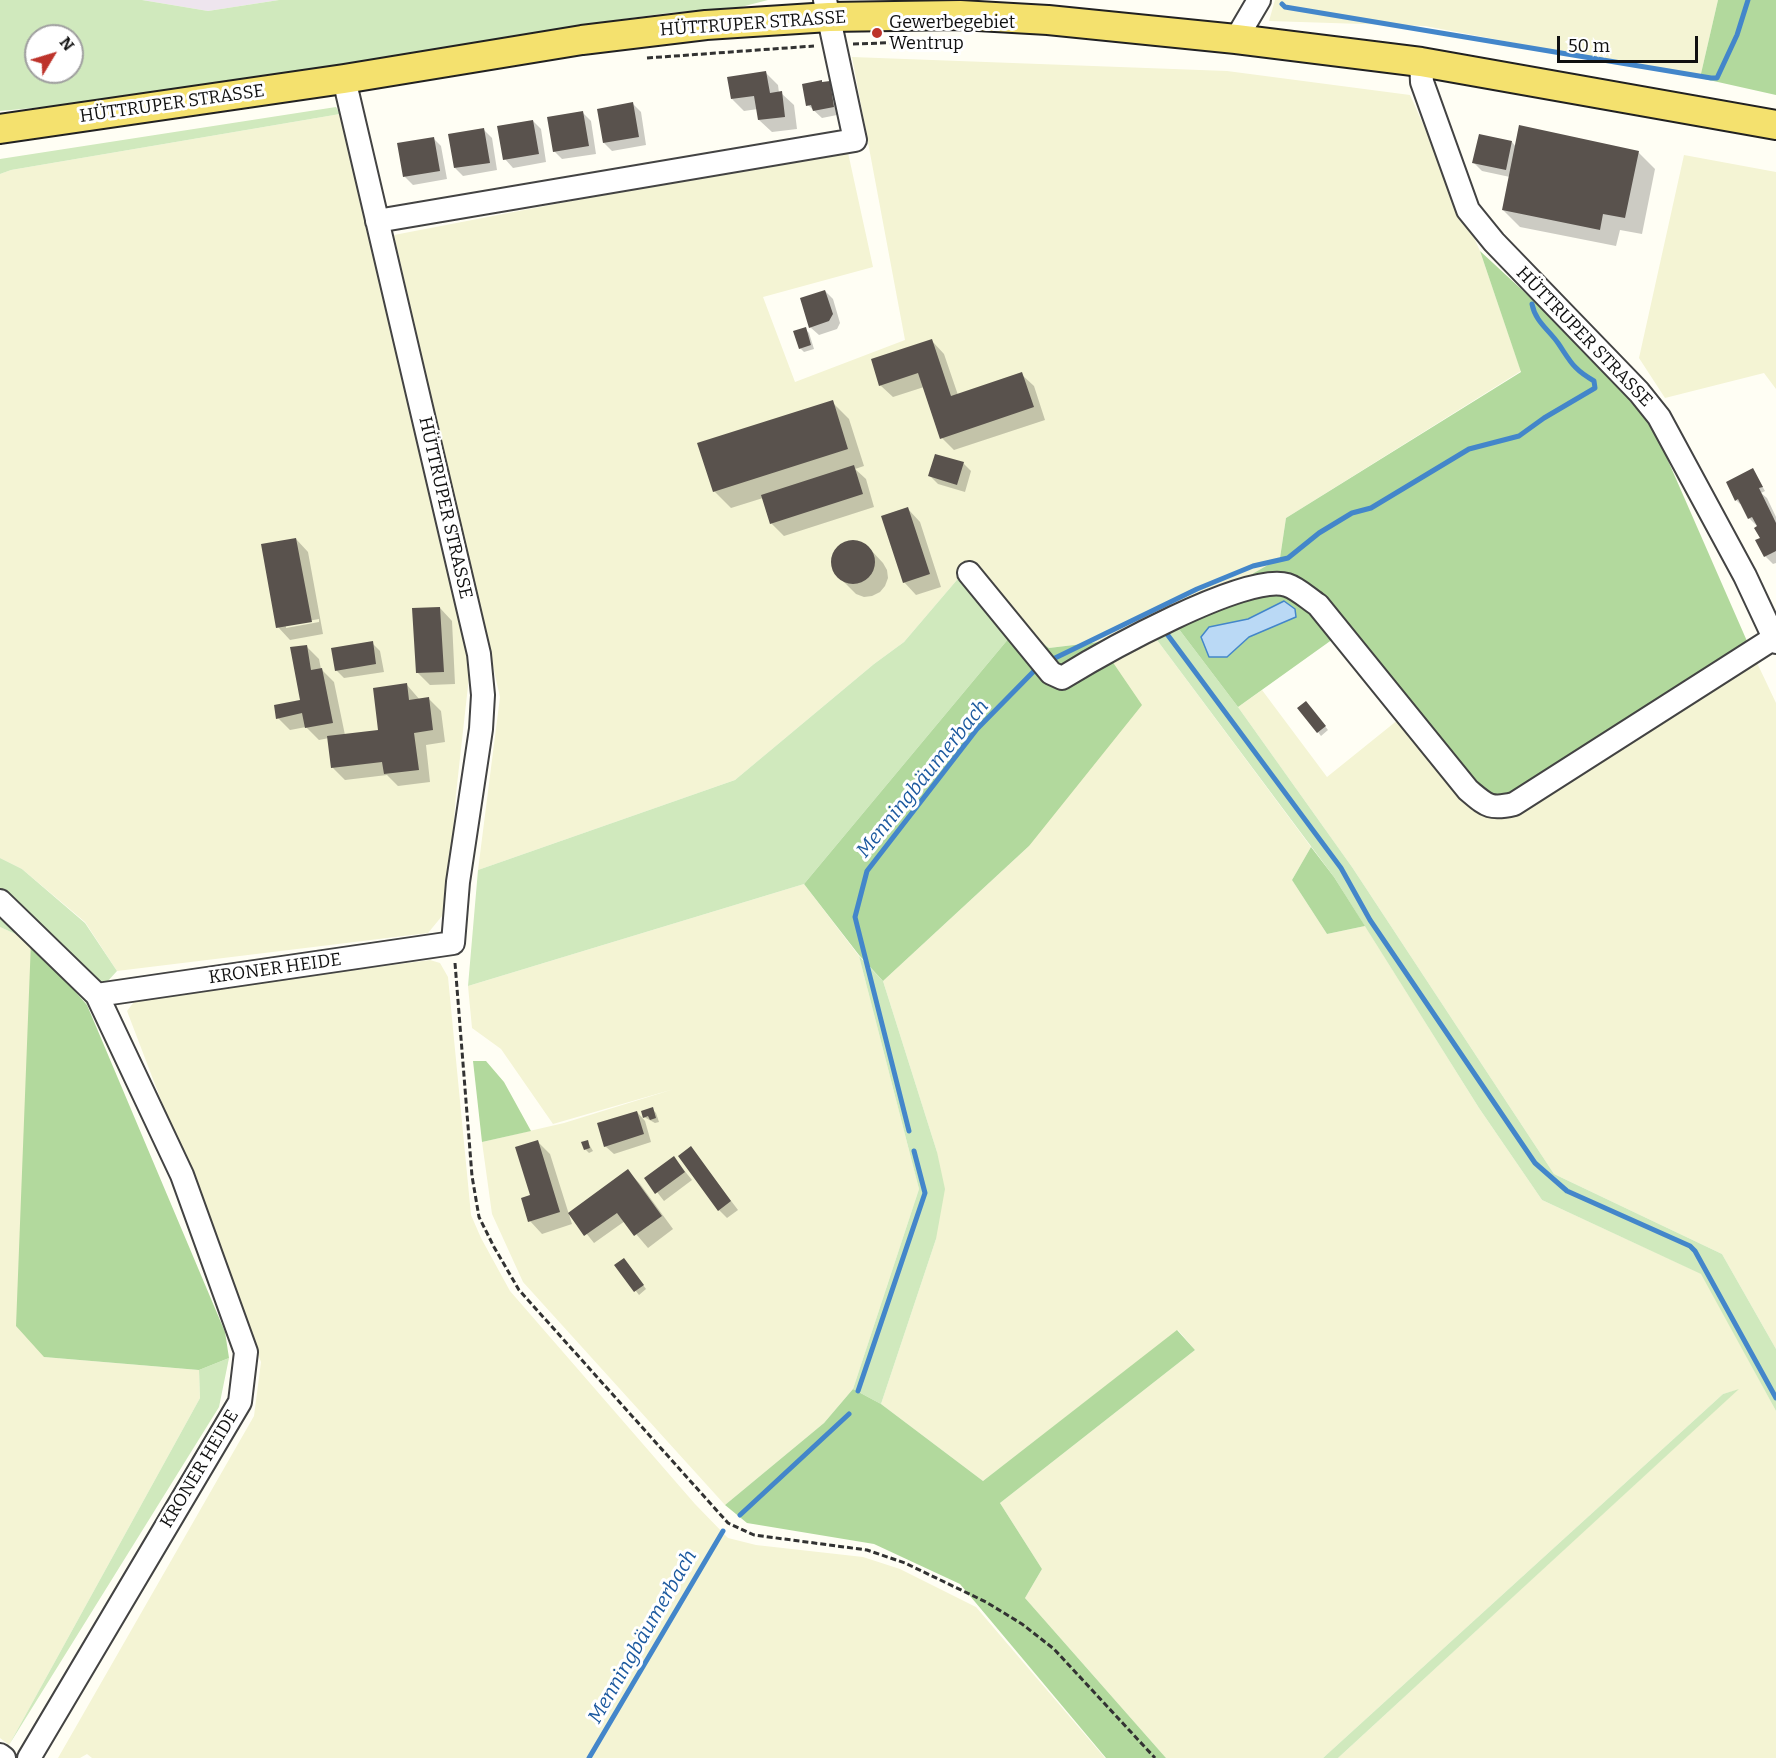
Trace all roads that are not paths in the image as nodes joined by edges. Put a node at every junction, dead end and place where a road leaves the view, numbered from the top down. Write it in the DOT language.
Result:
graph roads {
  1 [pos="1259,0"];
  2 [pos="827,8"];
  3 [pos="1236,39"];
  4 [pos="1421,62"];
  5 [pos="344,79"];
  6 [pos="1776,125"];
  7 [pos="0,129"];
  8 [pos="377,221"];
  9 [pos="969,573"];
  10 [pos="1775,640"];
  11 [pos="0,901"];
  12 [pos="453,944"];
  13 [pos="97,995"];
  14 [pos="0,1755"];
  15 [pos="4,1758"];
  16 [pos="29,1758"];
  1 -- 3 [label="street"];
  2 -- 3 [label="main road, HÜTTRUPER STRASSE"];
  2 -- 5 [label="main road, HÜTTRUPER STRASSE"];
  2 -- 8 [label="street"];
  3 -- 4 [label="main road, HÜTTRUPER STRASSE"];
  4 -- 6 [label="main road, HÜTTRUPER STRASSE"];
  4 -- 10 [label="street, HÜTTRUPER STRASSE"];
  5 -- 7 [label="main road, HÜTTRUPER STRASSE"];
  5 -- 8 [label="street, HÜTTRUPER STRASSE"];
  8 -- 12 [label="street, HÜTTRUPER STRASSE"];
  9 -- 10 [label="street"];
  11 -- 13 [label="street, KRONER HEIDE"];
  12 -- 13 [label="street, KRONER HEIDE"];
  13 -- 16 [label="street, KRONER HEIDE"];
  14 -- 15 [label="street"];
}
